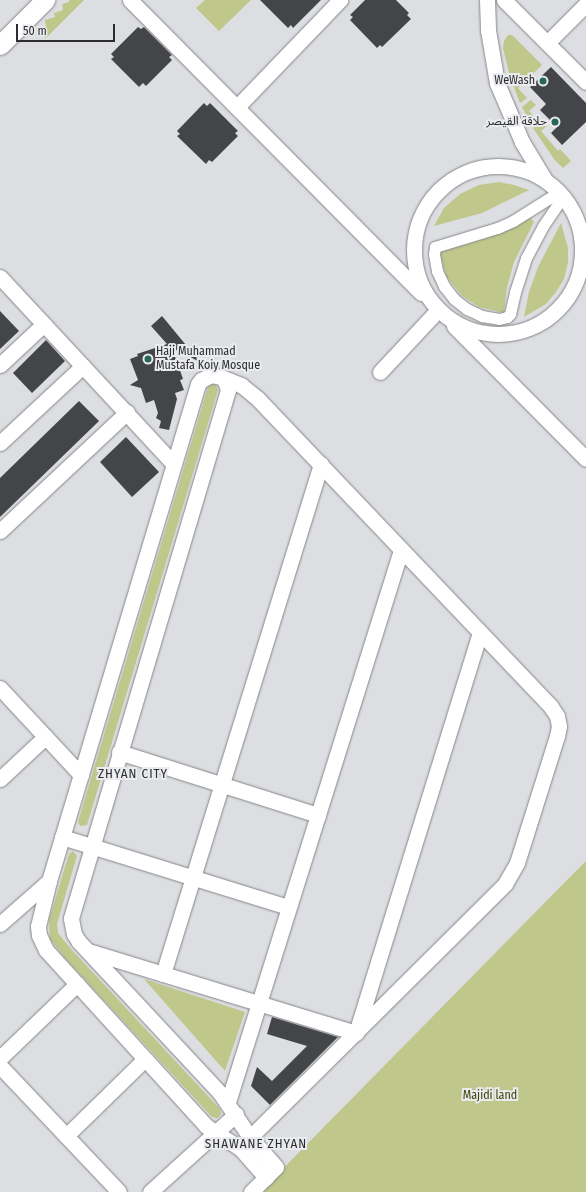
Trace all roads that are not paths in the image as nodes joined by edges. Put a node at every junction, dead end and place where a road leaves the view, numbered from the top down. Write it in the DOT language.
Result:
graph roads {
  1 [pos="130,0"];
  2 [pos="340,0"];
  3 [pos="486,0"];
  4 [pos="504,0"];
  5 [pos="42,1"];
  6 [pos="586,4"];
  7 [pos="547,43"];
  8 [pos="0,45"];
  9 [pos="586,82"];
  10 [pos="237,107"];
  11 [pos="522,142"];
  12 [pos="507,166"];
  13 [pos="545,180"];
  14 [pos="564,198"];
  15 [pos="586,217"];
  16 [pos="584,236"];
  17 [pos="0,276"];
  18 [pos="438,309"];
  19 [pos="44,324"];
  20 [pos="0,365"];
  21 [pos="83,366"];
  22 [pos="380,372"];
  23 [pos="221,378"];
  24 [pos="126,412"];
  25 [pos="0,443"];
  26 [pos="586,460"];
  27 [pos="174,464"];
  28 [pos="321,464"];
  29 [pos="0,530"];
  30 [pos="401,550"];
  31 [pos="480,633"];
  32 [pos="0,688"];
  33 [pos="45,736"];
  34 [pos="119,752"];
  35 [pos="81,775"];
  36 [pos="0,779"];
  37 [pos="221,784"];
  38 [pos="318,816"];
  39 [pos="62,837"];
  40 [pos="91,846"];
  41 [pos="192,878"];
  42 [pos="49,881"];
  43 [pos="288,907"];
  44 [pos="0,924"];
  45 [pos="87,951"];
  46 [pos="162,974"];
  47 [pos="77,984"];
  48 [pos="259,1003"];
  49 [pos="356,1033"];
  50 [pos="0,1058"];
  51 [pos="145,1059"];
  52 [pos="0,1066"];
  53 [pos="232,1108"];
  54 [pos="215,1133"];
  55 [pos="66,1136"];
  56 [pos="250,1137"];
  57 [pos="266,1178"];
  58 [pos="119,1192"];
  59 [pos="150,1192"];
  60 [pos="251,1192"];
  1 -- 10 [label="street"];
  2 -- 10 [label="street"];
  3 -- 11 [label="street"];
  4 -- 7 [label="street"];
  5 -- 8 [label="street"];
  6 -- 7 [label="street"];
  7 -- 9 [label="street"];
  10 -- 18 [label="street"];
  11 -- 12 [label="street"];
  11 -- 13 [label="street"];
  12 -- 13 [label="street"];
  12 -- 18 [label="street"];
  13 -- 14 [label="street"];
  14 -- 14 [label="street"];
  14 -- 15 [label="street"];
  14 -- 16 [label="street"];
  16 -- 18 [label="street"];
  17 -- 19 [label="street"];
  18 -- 22 [label="street"];
  18 -- 26 [label="street"];
  19 -- 20 [label="street"];
  19 -- 21 [label="street"];
  21 -- 24 [label="street"];
  21 -- 25 [label="street"];
  23 -- 27 [label="street"];
  23 -- 28 [label="street"];
  23 -- 34 [label="street"];
  24 -- 27 [label="street"];
  24 -- 29 [label="street"];
  27 -- 35 [label="street"];
  28 -- 30 [label="street"];
  28 -- 37 [label="street"];
  30 -- 31 [label="street"];
  30 -- 38 [label="street"];
  31 -- 49 [label="street"];
  31 -- 49 [label="street"];
  32 -- 33 [label="street"];
  33 -- 35 [label="street"];
  33 -- 36 [label="street"];
  34 -- 37 [label="street"];
  34 -- 40 [label="street"];
  35 -- 39 [label="street"];
  37 -- 38 [label="street"];
  37 -- 41 [label="street"];
  38 -- 43 [label="street"];
  39 -- 40 [label="street"];
  39 -- 42 [label="street"];
  40 -- 41 [label="street"];
  40 -- 45 [label="street"];
  41 -- 43 [label="street"];
  41 -- 46 [label="street"];
  42 -- 44 [label="street"];
  42 -- 47 [label="street"];
  43 -- 48 [label="street"];
  45 -- 46 [label="street"];
  45 -- 53 [label="street"];
  46 -- 48 [label="street"];
  47 -- 50 [label="street"];
  47 -- 51 [label="street"];
  48 -- 49 [label="street"];
  48 -- 53 [label="street"];
  49 -- 56 [label="street"];
  51 -- 54 [label="street"];
  51 -- 55 [label="street"];
  52 -- 55 [label="street"];
  53 -- 54 [label="street"];
  53 -- 56 [label="street"];
  54 -- 57 [label="street"];
  54 -- 59 [label="street"];
  55 -- 58 [label="street"];
  56 -- 57 [label="street"];
  57 -- 60 [label="street"];
}
